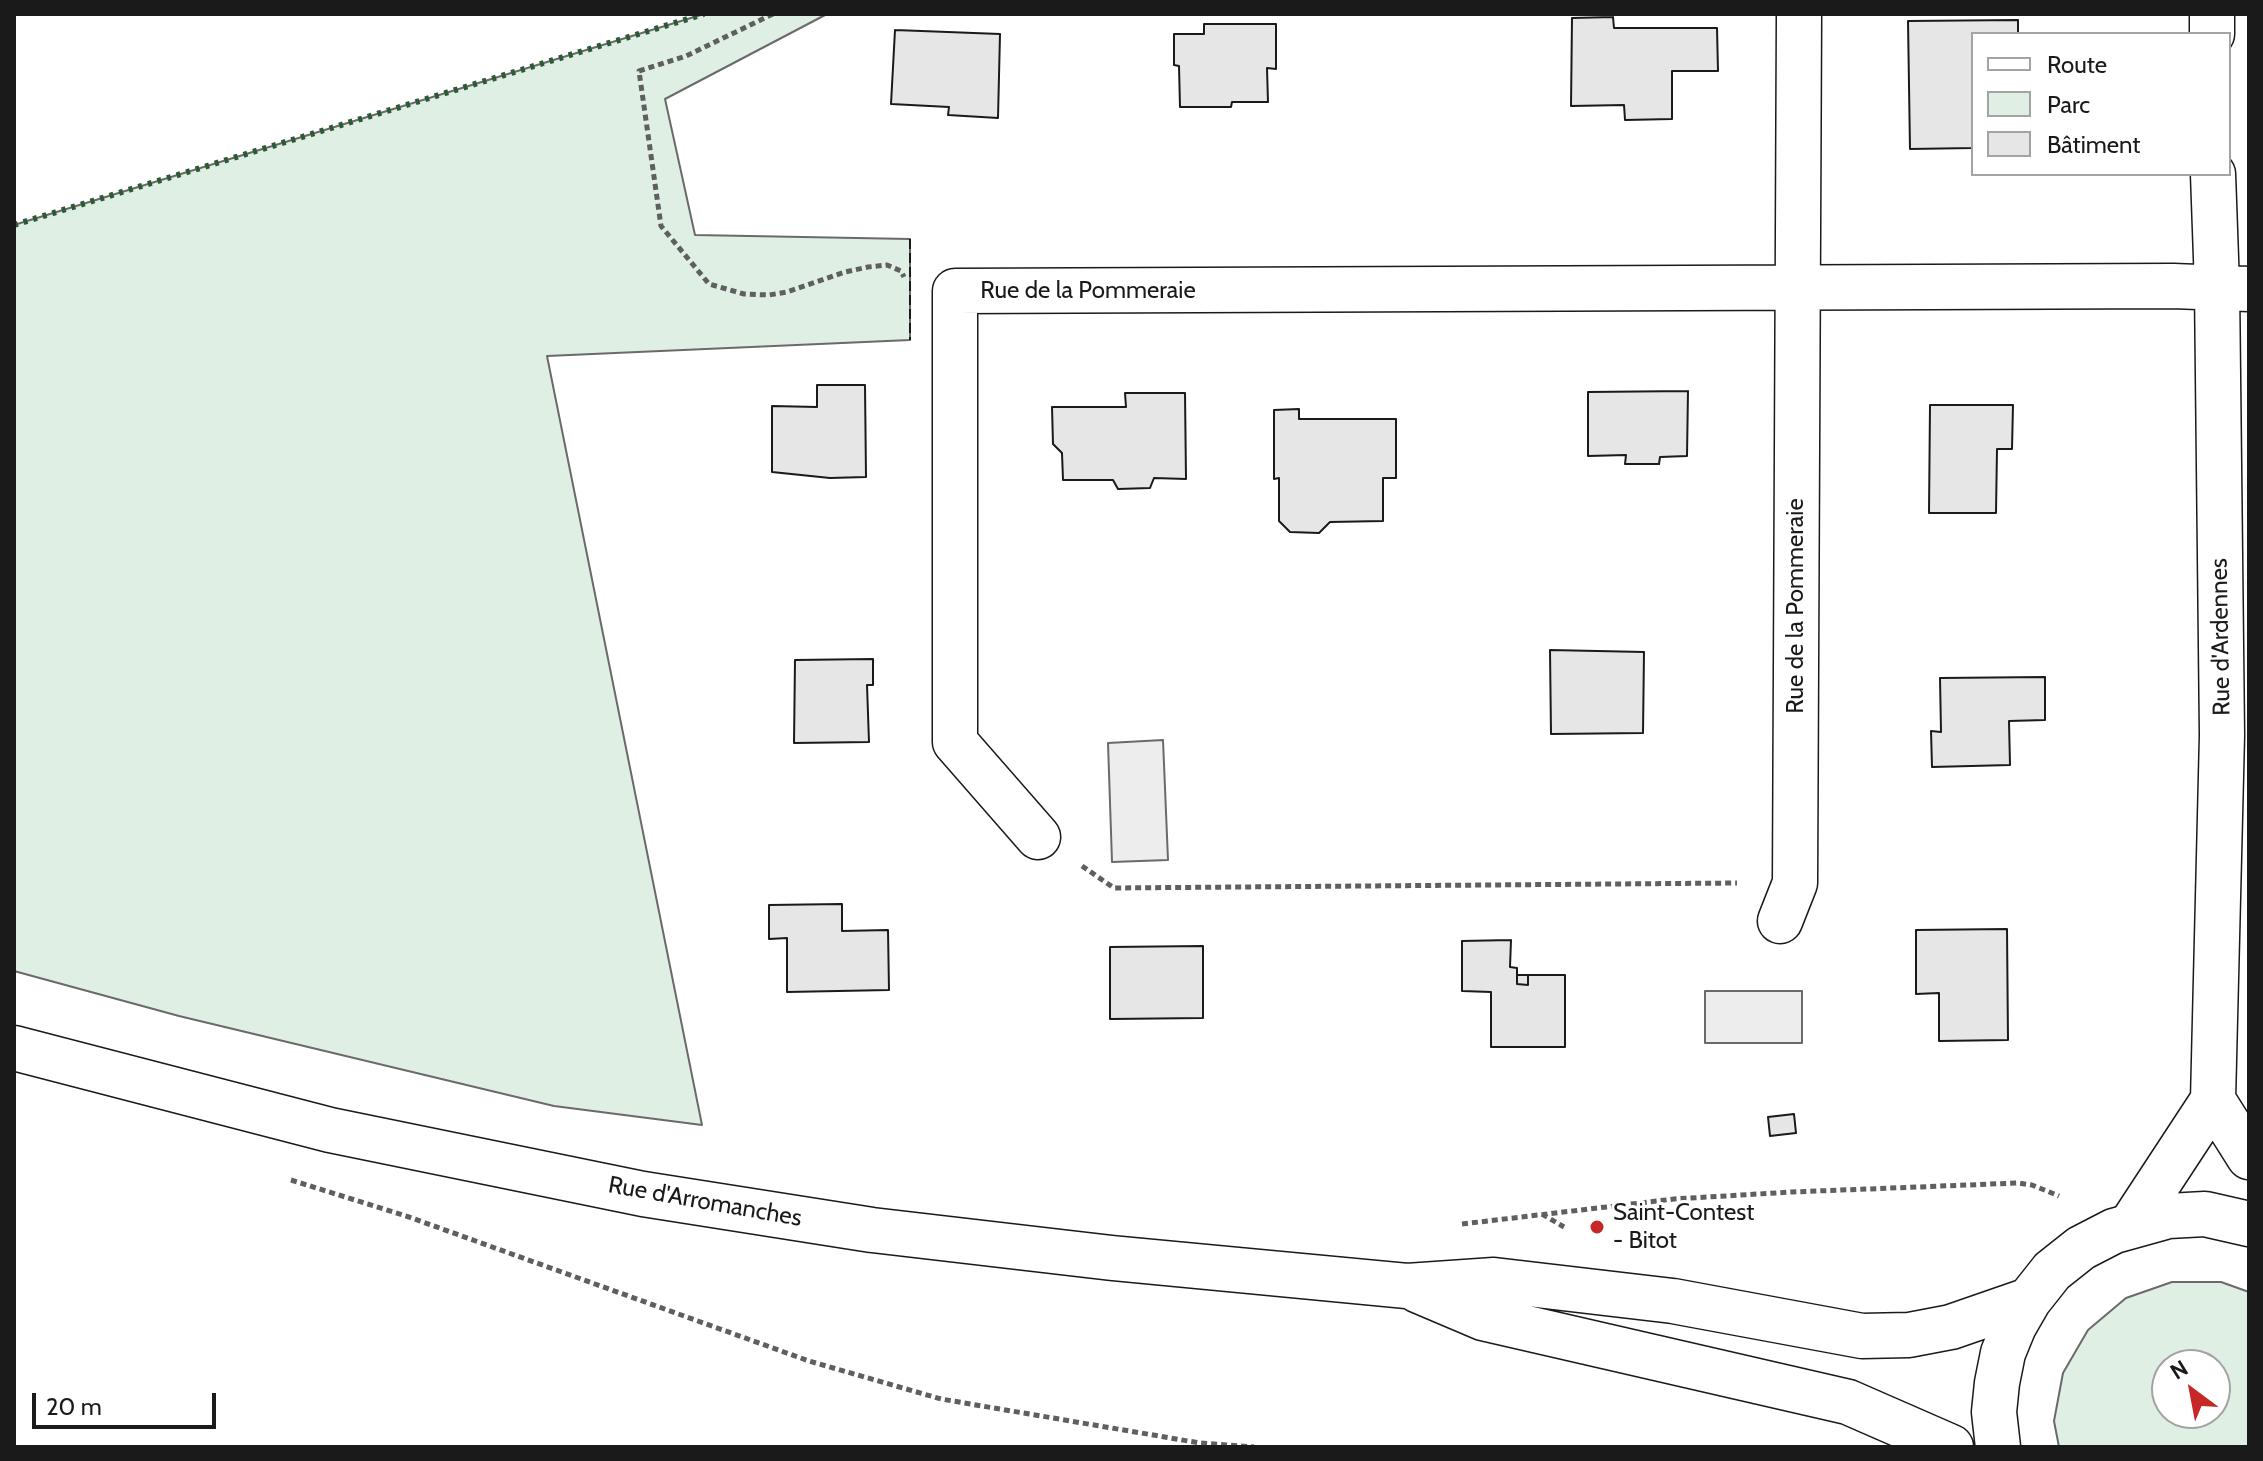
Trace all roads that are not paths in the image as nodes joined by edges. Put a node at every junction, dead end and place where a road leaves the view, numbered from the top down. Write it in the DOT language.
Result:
graph roads {
  1 [pos="1799,14"];
  2 [pos="2213,176"];
  3 [pos="1798,287"];
  4 [pos="2233,288"];
  5 [pos="1038,837"];
  6 [pos="1780,921"];
  7 [pos="14,1048"];
  8 [pos="2213,1100"];
  9 [pos="2249,1157"];
  10 [pos="2249,1224"];
  11 [pos="2123,1228"];
  12 [pos="1407,1286"];
  13 [pos="2029,1300"];
  14 [pos="1951,1447"];
  15 [pos="1998,1447"];
  1 -- 3 [label="street, Rue de la Pommeraie"];
  2 -- 4 [label="street, Rue d'Ardennes"];
  3 -- 4 [label="street, Rue de la Pommeraie"];
  3 -- 5 [label="street, Rue de la Pommeraie"];
  3 -- 6 [label="street, Rue de la Pommeraie"];
  4 -- 8 [label="street, Rue d'Ardennes"];
  7 -- 12 [label="street, Rue d'Arromanches"];
  8 -- 9 [label="street"];
  8 -- 11 [label="street"];
  10 -- 11 [label="street"];
  11 -- 13 [label="street"];
  12 -- 13 [label="street"];
  12 -- 14 [label="street"];
  13 -- 15 [label="street"];
}
